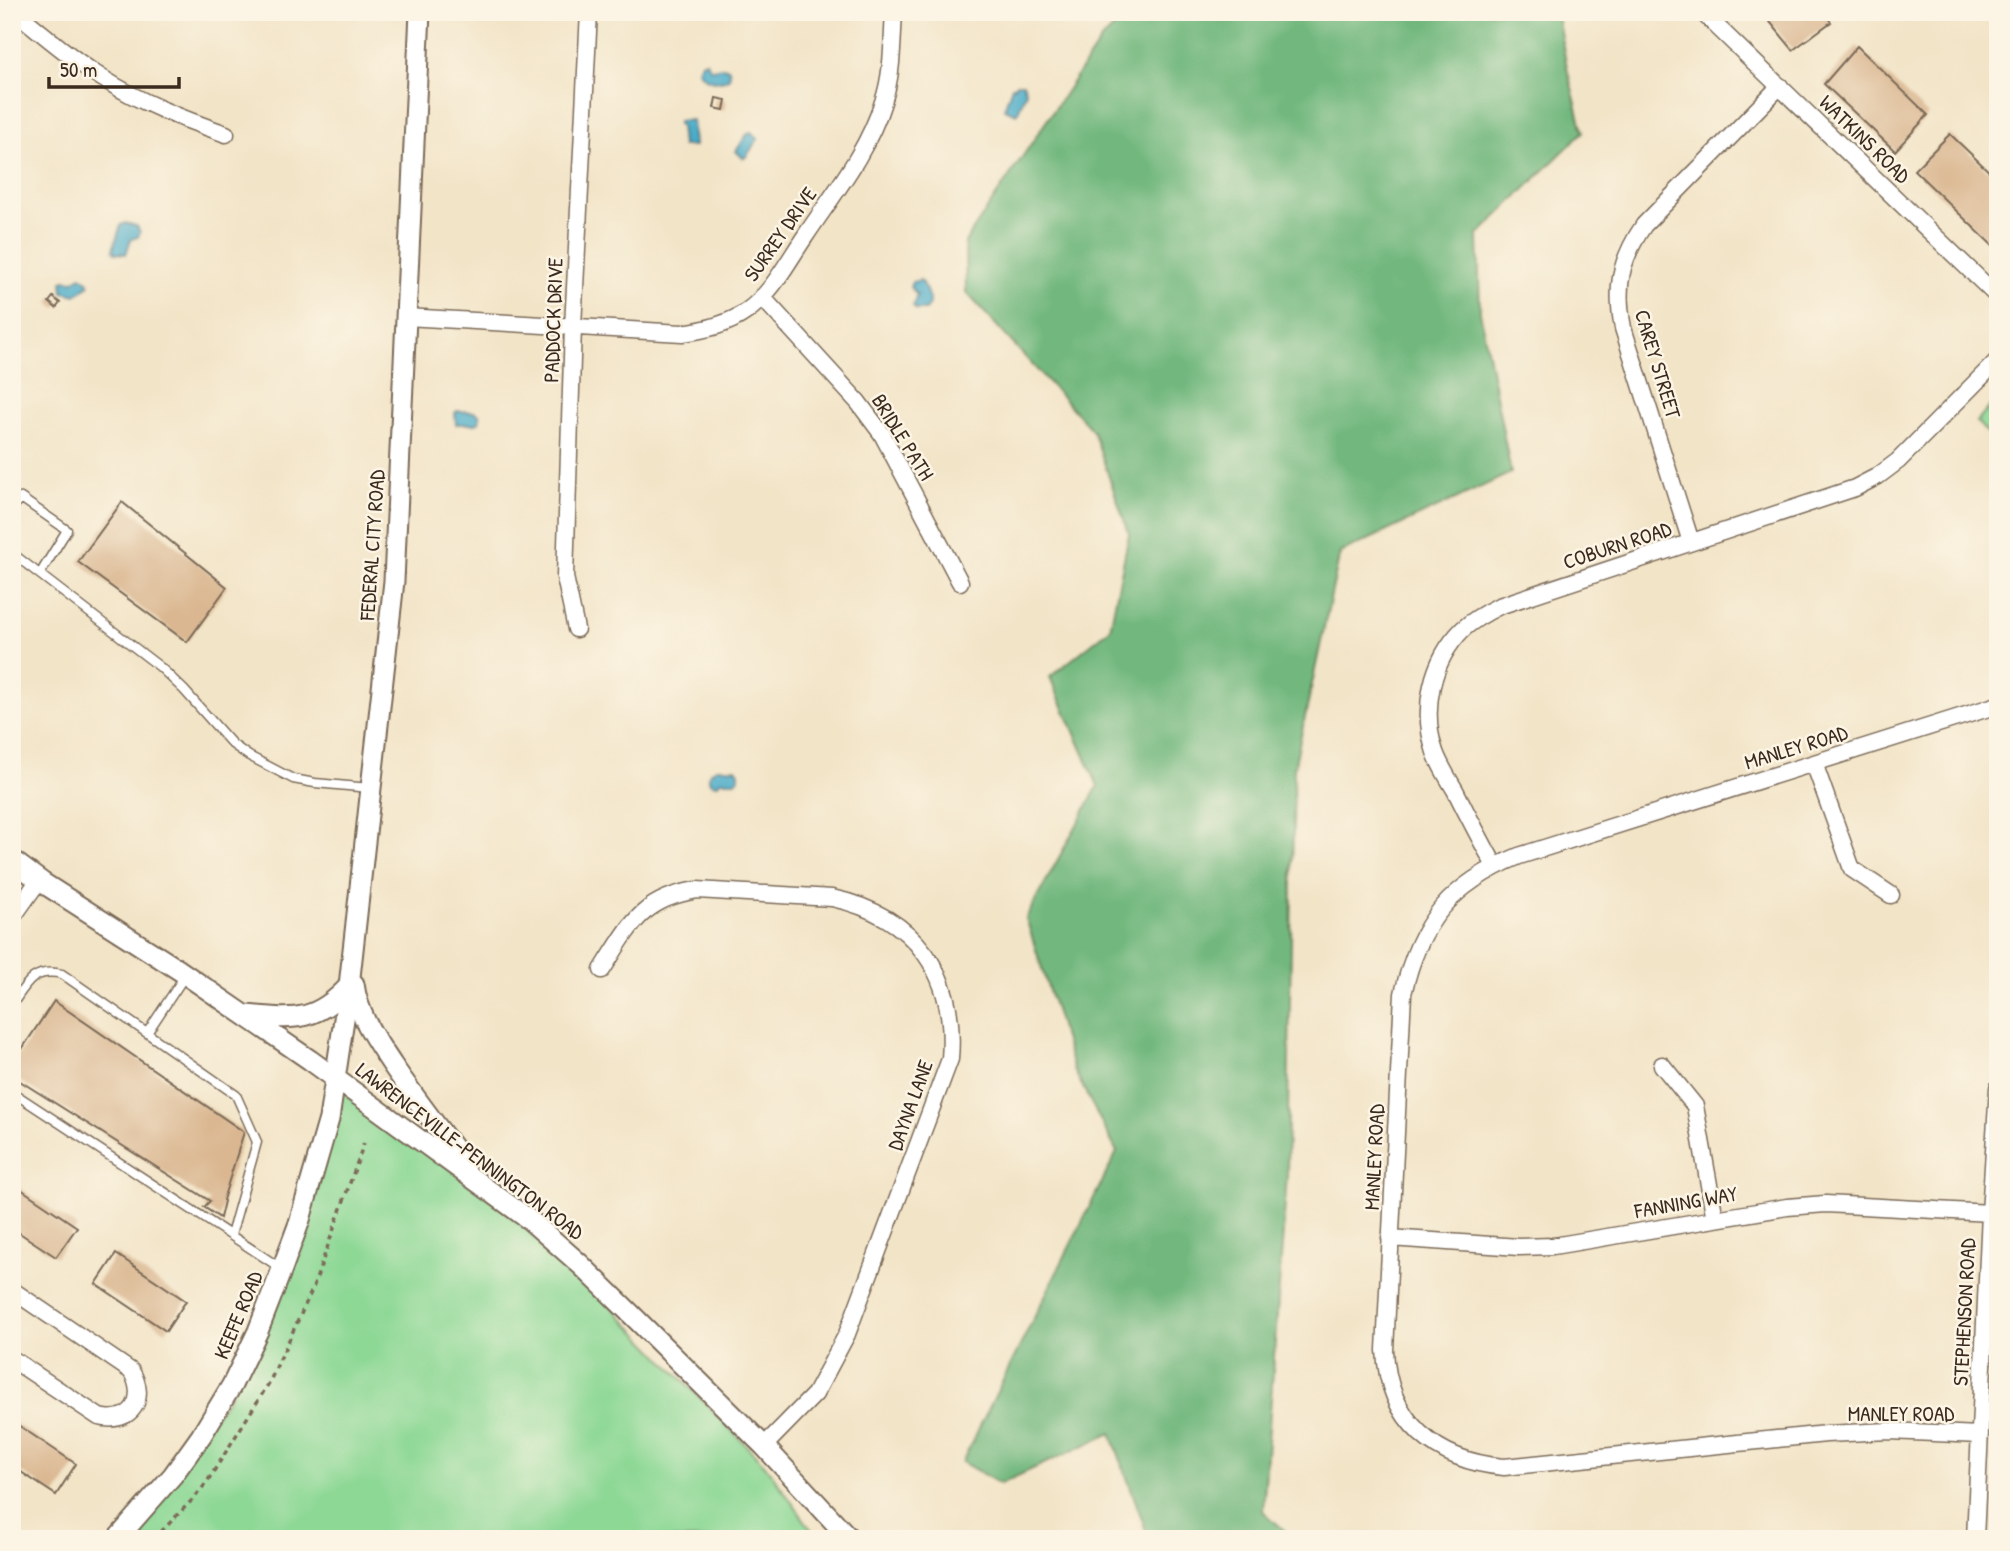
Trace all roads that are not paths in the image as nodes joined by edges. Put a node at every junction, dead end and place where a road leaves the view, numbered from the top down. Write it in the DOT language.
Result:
graph roads {
  1 [pos="16,12"];
  2 [pos="420,12"];
  3 [pos="589,12"];
  4 [pos="894,12"];
  5 [pos="1702,12"];
  6 [pos="1780,86"];
  7 [pos="226,134"];
  8 [pos="762,297"];
  9 [pos="1998,297"];
  10 [pos="406,317"];
  11 [pos="573,327"];
  12 [pos="1998,360"];
  13 [pos="12,508"];
  14 [pos="1691,542"];
  15 [pos="12,553"];
  16 [pos="40,574"];
  17 [pos="960,582"];
  18 [pos="576,629"];
  19 [pos="1998,705"];
  20 [pos="1814,763"];
  21 [pos="373,788"];
  22 [pos="12,860"];
  23 [pos="1495,866"];
  24 [pos="39,880"];
  25 [pos="1891,895"];
  26 [pos="12,918"];
  27 [pos="351,965"];
  28 [pos="601,970"];
  29 [pos="186,974"];
  30 [pos="349,986"];
  31 [pos="12,1005"];
  32 [pos="244,1015"];
  33 [pos="147,1033"];
  34 [pos="1662,1065"];
  35 [pos="337,1079"];
  36 [pos="1998,1088"];
  37 [pos="12,1092"];
  38 [pos="477,1180"];
  39 [pos="1990,1213"];
  40 [pos="1715,1219"];
  41 [pos="231,1235"];
  42 [pos="1390,1238"];
  43 [pos="282,1269"];
  44 [pos="12,1290"];
  45 [pos="12,1359"];
  46 [pos="1980,1435"];
  47 [pos="764,1446"];
  48 [pos="117,1539"];
  49 [pos="850,1539"];
  50 [pos="1975,1539"];
  1 -- 7 [label="street"];
  2 -- 10 [label="street, FEDERAL CITY ROAD"];
  3 -- 11 [label="street, PADDOCK DRIVE"];
  4 -- 8 [label="street, SURREY DRIVE"];
  5 -- 6 [label="street, WATKINS ROAD"];
  6 -- 9 [label="street, WATKINS ROAD"];
  6 -- 14 [label="street, CAREY STREET"];
  8 -- 11 [label="street, SURREY DRIVE"];
  8 -- 17 [label="street, BRIDLE PATH"];
  10 -- 11 [label="street, SURREY DRIVE"];
  10 -- 21 [label="street, FEDERAL CITY ROAD"];
  11 -- 18 [label="street, PADDOCK DRIVE"];
  12 -- 14 [label="street, COBURN ROAD"];
  13 -- 16 [label="lane"];
  14 -- 23 [label="street, COBURN ROAD"];
  15 -- 16 [label="lane"];
  16 -- 21 [label="lane"];
  19 -- 20 [label="street, MANLEY ROAD"];
  20 -- 23 [label="street, MANLEY ROAD"];
  20 -- 25 [label="street"];
  21 -- 27 [label="street, FEDERAL CITY ROAD"];
  22 -- 24 [label="street, LAWRENCEVILLE-PENNINGTON ROAD"];
  23 -- 42 [label="street, MANLEY ROAD"];
  24 -- 26 [label="street"];
  24 -- 29 [label="street, LAWRENCEVILLE-PENNINGTON ROAD"];
  27 -- 30 [label="street, FEDERAL CITY ROAD"];
  27 -- 38 [label="street"];
  28 -- 47 [label="street, DAYNA LANE"];
  29 -- 32 [label="street, LAWRENCEVILLE-PENNINGTON ROAD"];
  29 -- 33 [label="lane"];
  30 -- 32 [label="street"];
  30 -- 35 [label="street, FEDERAL CITY ROAD"];
  31 -- 33 [label="lane"];
  32 -- 35 [label="street, LAWRENCEVILLE-PENNINGTON ROAD"];
  33 -- 41 [label="lane"];
  34 -- 40 [label="street"];
  35 -- 38 [label="street, LAWRENCEVILLE-PENNINGTON ROAD"];
  35 -- 43 [label="street, KEEFE ROAD"];
  36 -- 39 [label="street, STEPHENSON ROAD"];
  37 -- 41 [label="lane"];
  38 -- 47 [label="street, LAWRENCEVILLE-PENNINGTON ROAD"];
  39 -- 40 [label="street, FANNING WAY"];
  39 -- 46 [label="street, STEPHENSON ROAD"];
  40 -- 42 [label="street, FANNING WAY"];
  41 -- 43 [label="lane"];
  42 -- 46 [label="street, MANLEY ROAD"];
  43 -- 48 [label="street, KEEFE ROAD"];
  44 -- 45 [label="street"];
  46 -- 50 [label="street, STEPHENSON ROAD"];
  47 -- 49 [label="street, LAWRENCEVILLE-PENNINGTON ROAD"];
}
